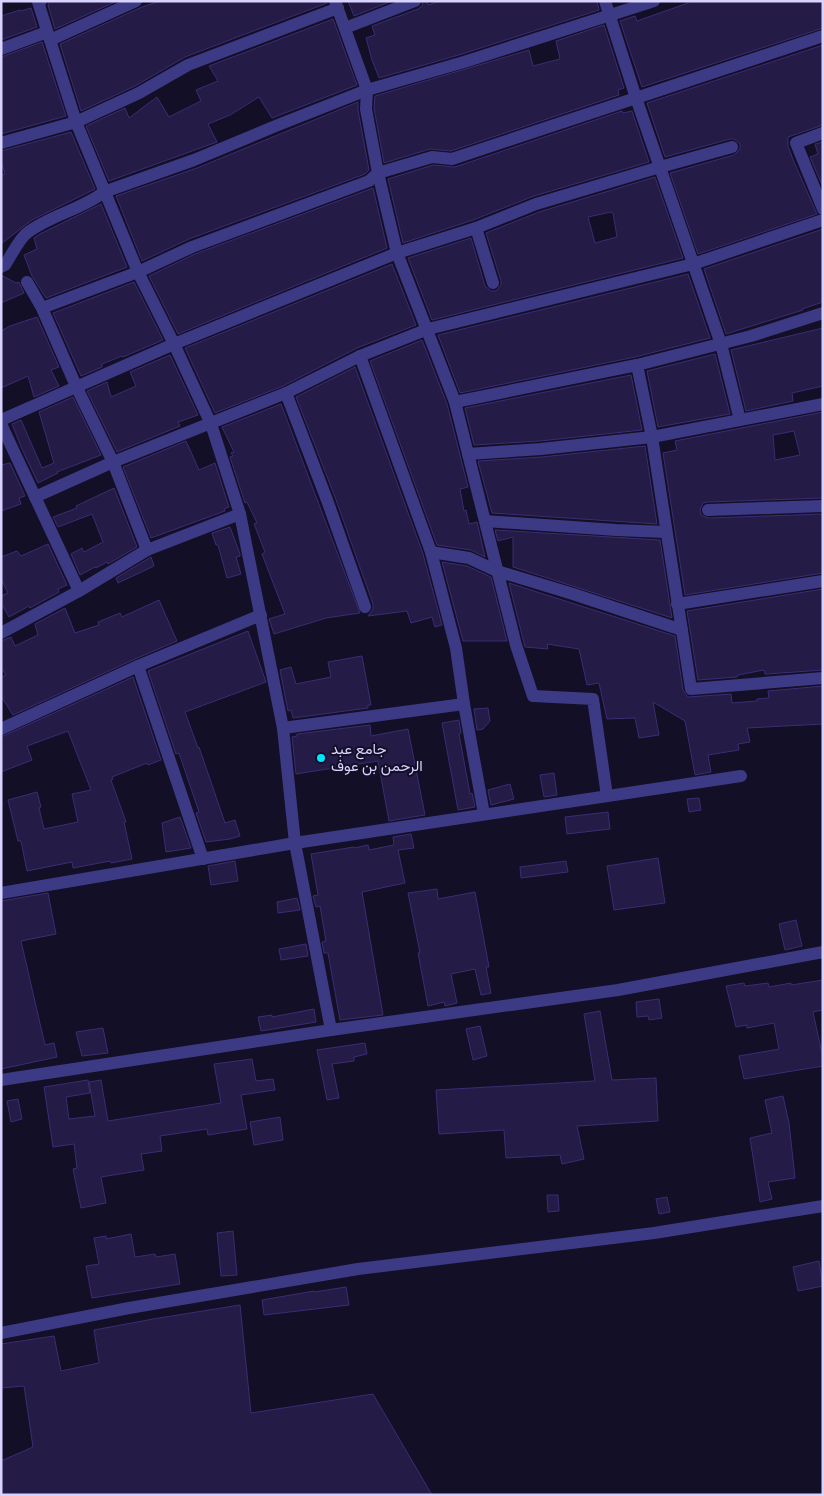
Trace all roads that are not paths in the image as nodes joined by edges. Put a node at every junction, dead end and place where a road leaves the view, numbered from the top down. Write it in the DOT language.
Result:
graph roads {
  1 [pos="41,1"];
  2 [pos="136,1"];
  3 [pos="415,1"];
  4 [pos="605,1"];
  5 [pos="654,1"];
  6 [pos="337,5"];
  7 [pos="609,15"];
  8 [pos="345,28"];
  9 [pos="48,36"];
  10 [pos="823,36"];
  11 [pos="1,49"];
  12 [pos="367,90"];
  13 [pos="636,98"];
  14 [pos="76,122"];
  15 [pos="823,133"];
  16 [pos="1,143"];
  17 [pos="732,147"];
  18 [pos="660,167"];
  19 [pos="378,173"];
  20 [pos="104,192"];
  21 [pos="823,209"];
  22 [pos="823,220"];
  23 [pos="476,228"];
  24 [pos="398,253"];
  25 [pos="693,264"];
  26 [pos="1,267"];
  27 [pos="138,272"];
  28 [pos="27,282"];
  29 [pos="493,283"];
  30 [pos="42,308"];
  31 [pos="823,313"];
  32 [pos="428,329"];
  33 [pos="174,344"];
  34 [pos="721,344"];
  35 [pos="360,356"];
  36 [pos="637,365"];
  37 [pos="76,386"];
  38 [pos="286,393"];
  39 [pos="455,402"];
  40 [pos="823,404"];
  41 [pos="1,420"];
  42 [pos="740,420"];
  43 [pos="1,424"];
  44 [pos="212,424"];
  45 [pos="652,437"];
  46 [pos="468,454"];
  47 [pos="113,462"];
  48 [pos="35,497"];
  49 [pos="823,506"];
  50 [pos="708,510"];
  51 [pos="240,514"];
  52 [pos="485,521"];
  53 [pos="666,532"];
  54 [pos="146,550"];
  55 [pos="431,552"];
  56 [pos="497,571"];
  57 [pos="823,581"];
  58 [pos="79,591"];
  59 [pos="677,604"];
  60 [pos="365,607"];
  61 [pos="261,615"];
  62 [pos="2,629"];
  63 [pos="682,630"];
  64 [pos="138,666"];
  65 [pos="823,678"];
  66 [pos="464,704"];
  67 [pos="283,728"];
  68 [pos="1,729"];
  69 [pos="741,776"];
  70 [pos="607,796"];
  71 [pos="484,814"];
  72 [pos="295,843"];
  73 [pos="203,859"];
  74 [pos="1,893"];
  75 [pos="823,952"];
  76 [pos="331,1030"];
  77 [pos="1,1080"];
  78 [pos="823,1206"];
  79 [pos="1,1333"];
  1 -- 9 [label="street"];
  2 -- 9 [label="street"];
  3 -- 8 [label="street"];
  4 -- 7 [label="street"];
  5 -- 7 [label="street"];
  6 -- 8 [label="street"];
  6 -- 14 [label="street"];
  7 -- 12 [label="street"];
  7 -- 13 [label="street"];
  8 -- 12 [label="street"];
  9 -- 11 [label="street"];
  9 -- 14 [label="street"];
  10 -- 13 [label="street"];
  12 -- 19 [label="street"];
  12 -- 20 [label="street"];
  13 -- 18 [label="street"];
  13 -- 19 [label="street"];
  14 -- 16 [label="street"];
  14 -- 20 [label="street"];
  15 -- 21 [label="street"];
  17 -- 18 [label="street"];
  18 -- 23 [label="street"];
  18 -- 25 [label="street"];
  19 -- 24 [label="street"];
  19 -- 27 [label="street"];
  20 -- 26 [label="street"];
  20 -- 27 [label="street"];
  22 -- 25 [label="street"];
  23 -- 24 [label="street"];
  23 -- 29 [label="street"];
  24 -- 32 [label="street"];
  24 -- 33 [label="street"];
  25 -- 32 [label="street"];
  25 -- 34 [label="street"];
  27 -- 30 [label="street"];
  27 -- 33 [label="street"];
  28 -- 30 [label="street"];
  30 -- 37 [label="street"];
  31 -- 34 [label="street"];
  32 -- 35 [label="street"];
  32 -- 39 [label="street"];
  33 -- 37 [label="street"];
  33 -- 44 [label="street"];
  34 -- 36 [label="street"];
  34 -- 42 [label="street"];
  35 -- 38 [label="street"];
  35 -- 55 [label="street"];
  36 -- 39 [label="street"];
  36 -- 45 [label="street"];
  37 -- 41 [label="street"];
  37 -- 47 [label="street"];
  38 -- 44 [label="street"];
  38 -- 60 [label="street"];
  39 -- 46 [label="street"];
  40 -- 42 [label="street"];
  42 -- 45 [label="street"];
  43 -- 48 [label="street"];
  44 -- 47 [label="street"];
  44 -- 51 [label="street"];
  45 -- 46 [label="street"];
  45 -- 53 [label="street"];
  46 -- 52 [label="street"];
  47 -- 48 [label="street"];
  47 -- 54 [label="street"];
  48 -- 58 [label="street"];
  49 -- 50 [label="street"];
  51 -- 54 [label="street"];
  51 -- 61 [label="street"];
  52 -- 53 [label="street"];
  52 -- 56 [label="street"];
  53 -- 59 [label="street"];
  54 -- 58 [label="street"];
  55 -- 56 [label="street"];
  55 -- 66 [label="street"];
  56 -- 63 [label="street"];
  56 -- 70 [label="street"];
  57 -- 59 [label="street"];
  58 -- 62 [label="street"];
  59 -- 63 [label="street"];
  61 -- 64 [label="street"];
  61 -- 67 [label="street"];
  63 -- 65 [label="street"];
  64 -- 68 [label="street"];
  64 -- 73 [label="street"];
  66 -- 67 [label="street"];
  66 -- 71 [label="street"];
  67 -- 72 [label="street"];
  69 -- 70 [label="street"];
  70 -- 71 [label="street"];
  71 -- 72 [label="street"];
  72 -- 73 [label="street"];
  72 -- 76 [label="street"];
  73 -- 74 [label="street"];
  75 -- 76 [label="street"];
  76 -- 77 [label="street"];
  78 -- 79 [label="street"];
}
